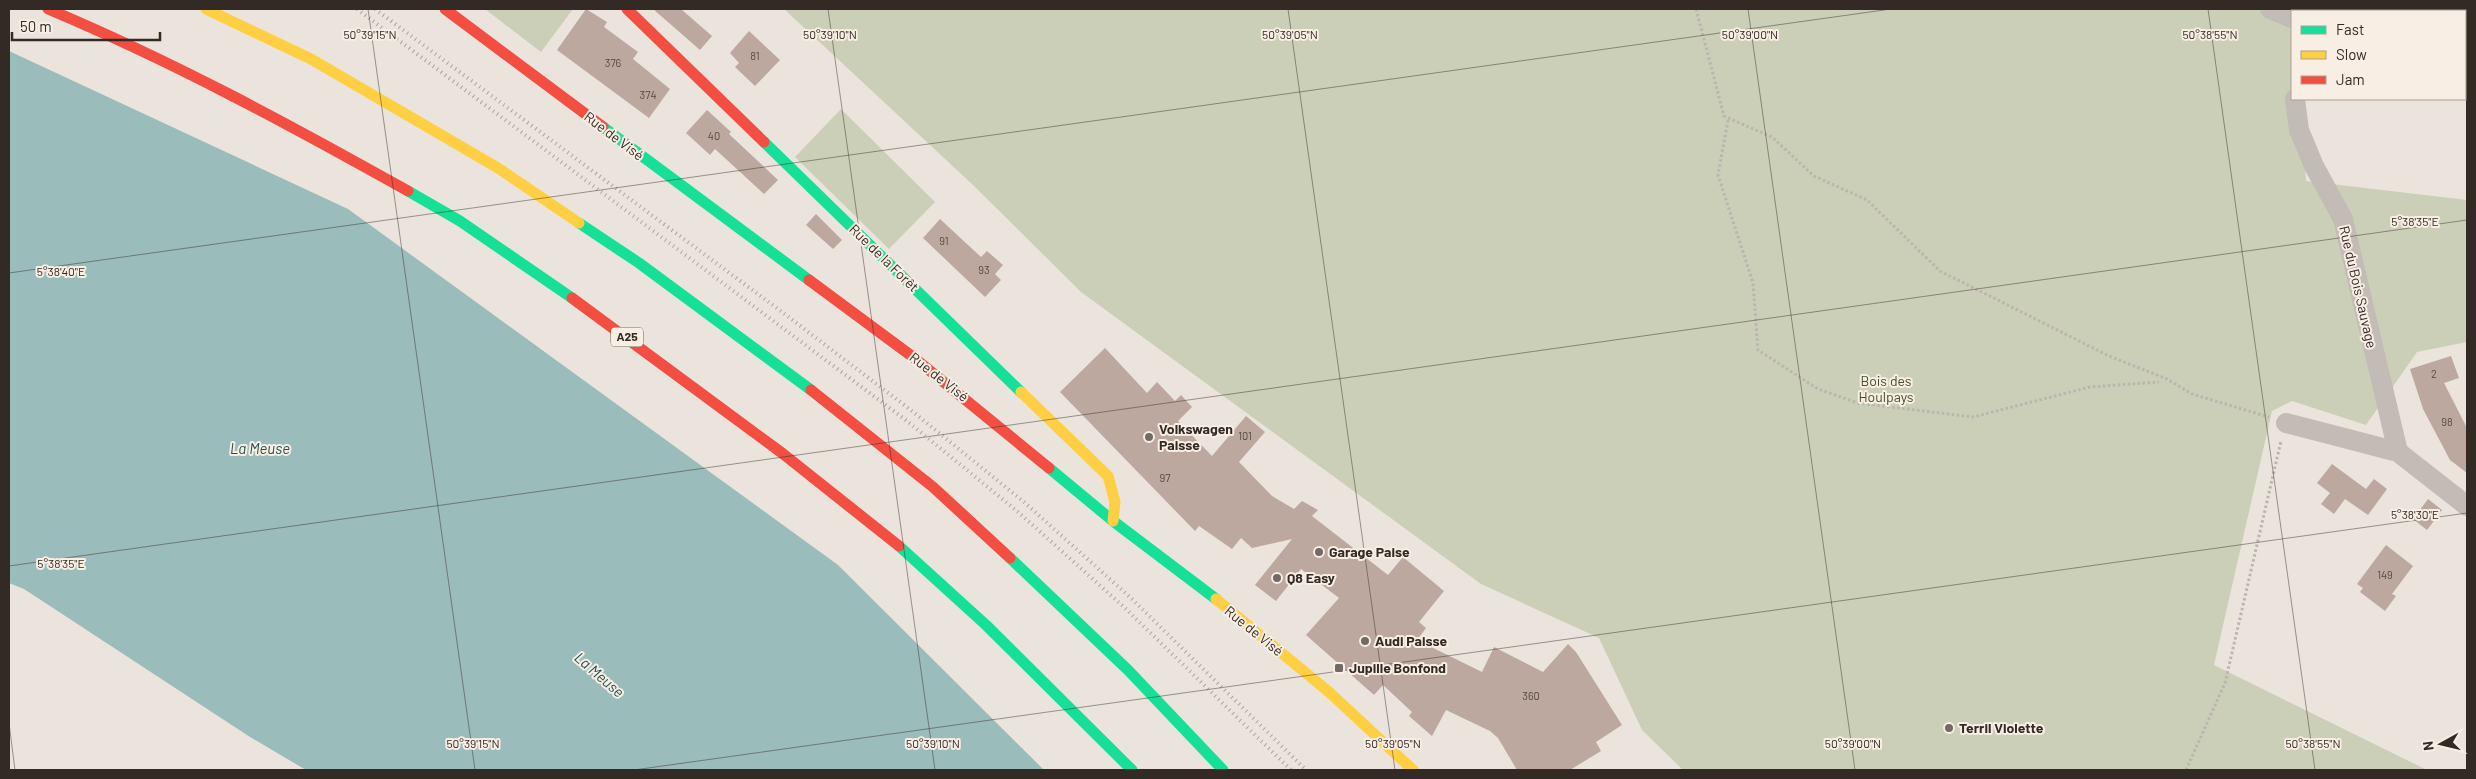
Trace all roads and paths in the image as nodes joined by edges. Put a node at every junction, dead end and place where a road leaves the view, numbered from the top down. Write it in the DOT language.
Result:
graph roads {
  1 [pos="48,9"];
  2 [pos="206,9"];
  3 [pos="445,9"];
  4 [pos="628,9"];
  5 [pos="1696,9"];
  6 [pos="2270,9"];
  7 [pos="2291,18"];
  8 [pos="2295,100"];
  9 [pos="1728,120"];
  10 [pos="2159,382"];
  11 [pos="2286,423"];
  12 [pos="2398,452"];
  13 [pos="2467,506"];
  14 [pos="1113,521"];
  15 [pos="1132,770"];
  16 [pos="1223,770"];
  17 [pos="1413,770"];
  18 [pos="2186,770"];
  1 -- 15 [label="main road, A25"];
  2 -- 16 [label="main road"];
  3 -- 14 [label="main road, Rue de Visé"];
  4 -- 14 [label="main road, Rue de la Forêt"];
  5 -- 11 [label="path"];
  6 -- 7 [label="street"];
  8 -- 12 [label="street, Rue du Bois Sauvage"];
  9 -- 10 [label="path"];
  11 -- 12 [label="street"];
  11 -- 18 [label="path"];
  12 -- 13 [label="street"];
  14 -- 17 [label="main road, Rue de Visé"];
}
